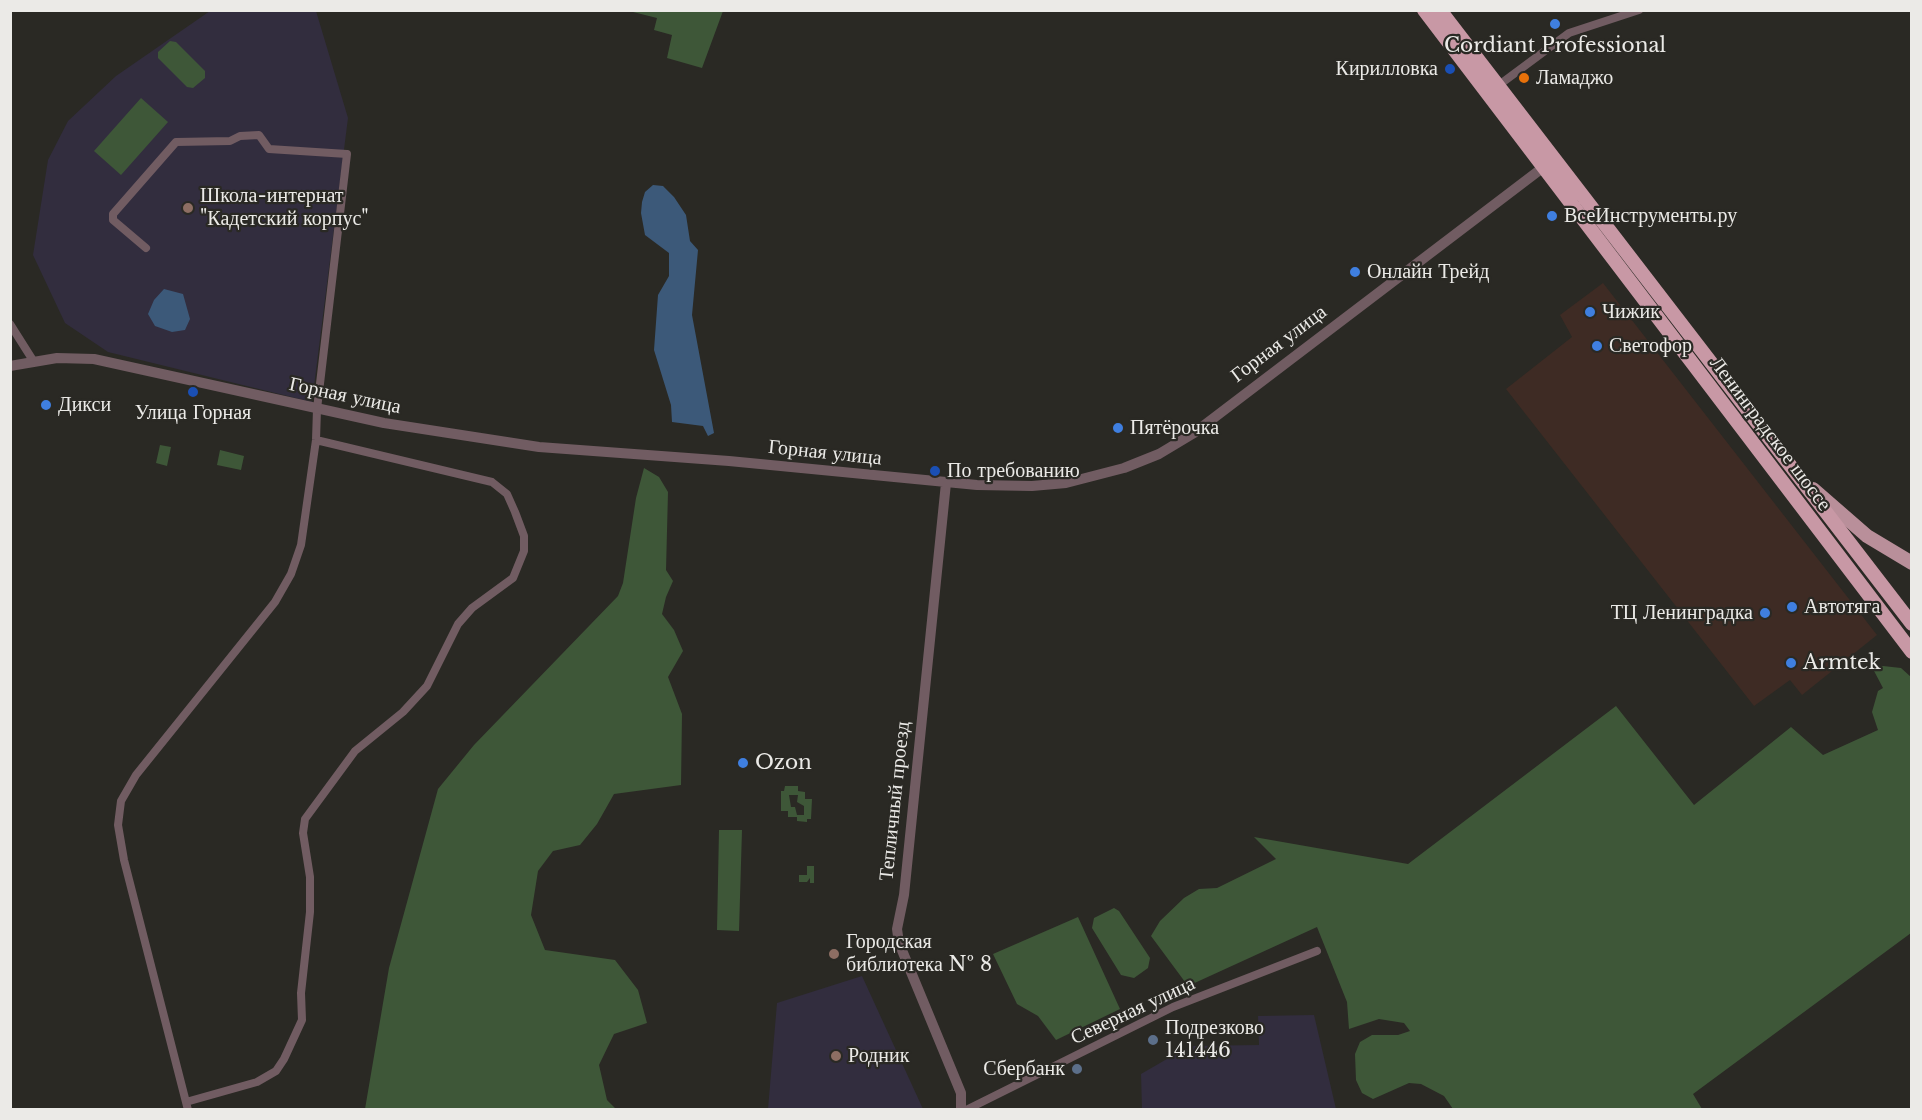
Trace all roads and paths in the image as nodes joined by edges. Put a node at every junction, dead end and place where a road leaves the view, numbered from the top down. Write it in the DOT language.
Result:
graph roads {
  1 [pos="1424,10"];
  2 [pos="1440,10"];
  3 [pos="1639,10"];
  4 [pos="1499,85"];
  5 [pos="1545,166"];
  6 [pos="146,248"];
  7 [pos="10,324"];
  8 [pos="34,362"];
  9 [pos="10,366"];
  10 [pos="317,409"];
  11 [pos="316,440"];
  12 [pos="1798,477"];
  13 [pos="946,483"];
  14 [pos="1911,563"];
  15 [pos="1911,624"];
  16 [pos="1911,652"];
  17 [pos="1317,951"];
  18 [pos="187,1106"];
  19 [pos="961,1110"];
  20 [pos="966,1110"];
  1 -- 5 [label="highway, Ленинградское шоссе"];
  2 -- 4 [label="highway, Ленинградское шоссе"];
  3 -- 4 [label="street"];
  4 -- 12 [label="highway, Ленинградское шоссе"];
  5 -- 13 [label="street, Горная улица"];
  5 -- 16 [label="highway, Ленинградское шоссе"];
  6 -- 10 [label="street"];
  7 -- 8 [label="street"];
  8 -- 9 [label="street, Горная улица"];
  8 -- 10 [label="street, Горная улица"];
  10 -- 11 [label="street"];
  10 -- 13 [label="street, Горная улица"];
  11 -- 18 [label="street"];
  11 -- 18 [label="street"];
  12 -- 14 [label="main road"];
  12 -- 15 [label="highway, Ленинградское шоссе"];
  13 -- 19 [label="street, Тепличный проезд"];
  17 -- 20 [label="street, Северная улица"];
}
